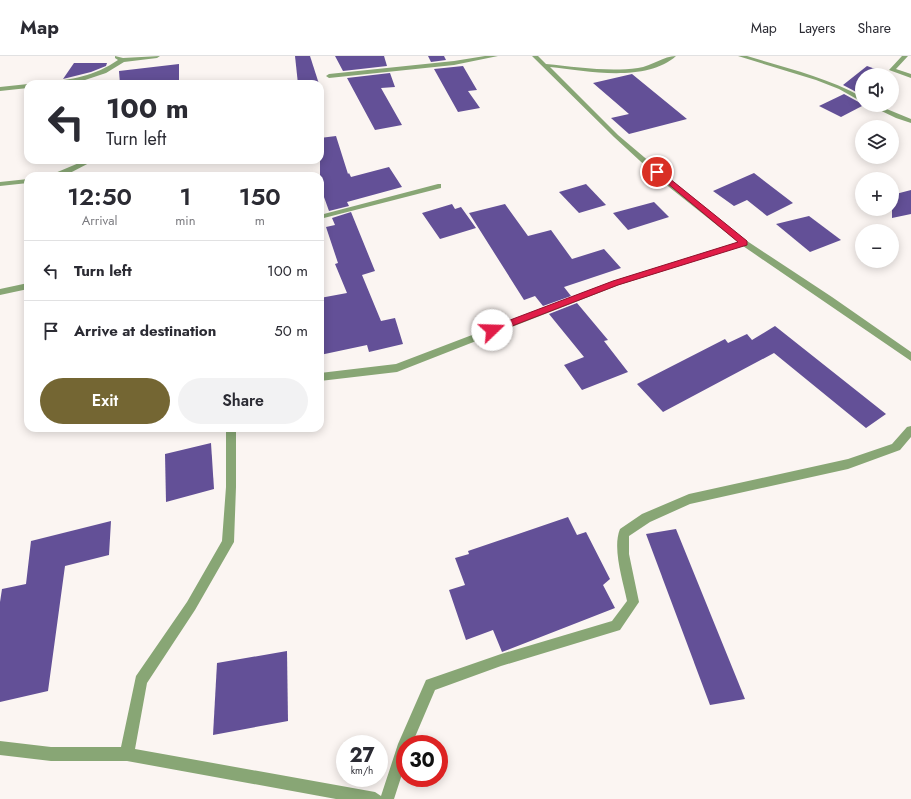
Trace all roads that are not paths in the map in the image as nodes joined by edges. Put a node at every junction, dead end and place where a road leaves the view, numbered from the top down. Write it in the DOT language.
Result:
graph roads {
  1 [pos="157,56"];
  2 [pos="495,56"];
  3 [pos="535,56"];
  4 [pos="673,56"];
  5 [pos="741,56"];
  6 [pos="905,56"];
  7 [pos="120,58"];
  8 [pos="542,65"];
  9 [pos="329,76"];
  10 [pos="911,76"];
  11 [pos="79,80"];
  12 [pos="24,86"];
  13 [pos="0,89"];
  14 [pos="855,96"];
  15 [pos="887,112"];
  16 [pos="911,121"];
  17 [pos="83,164"];
  18 [pos="65,172"];
  19 [pos="24,181"];
  20 [pos="0,184"];
  21 [pos="438,186"];
  22 [pos="324,216"];
  23 [pos="744,243"];
  24 [pos="24,287"];
  25 [pos="0,292"];
  26 [pos="911,357"];
  27 [pos="324,377"];
  28 [pos="911,430"];
  29 [pos="231,432"];
  30 [pos="0,748"];
  31 [pos="127,754"];
  32 [pos="375,799"];
  33 [pos="387,799"];
  1 -- 7 [label="street"];
  2 -- 9 [label="street"];
  3 -- 8 [label="street"];
  4 -- 8 [label="street"];
  5 -- 14 [label="street"];
  6 -- 10 [label="street"];
  7 -- 11 [label="street"];
  8 -- 23 [label="street"];
  12 -- 13 [label="street"];
  15 -- 16 [label="street"];
  17 -- 18 [label="street"];
  19 -- 20 [label="street"];
  21 -- 22 [label="street"];
  23 -- 26 [label="street"];
  23 -- 27 [label="street"];
  24 -- 25 [label="street"];
  28 -- 33 [label="street"];
  29 -- 31 [label="street"];
  30 -- 31 [label="street"];
  31 -- 32 [label="street"];
}
